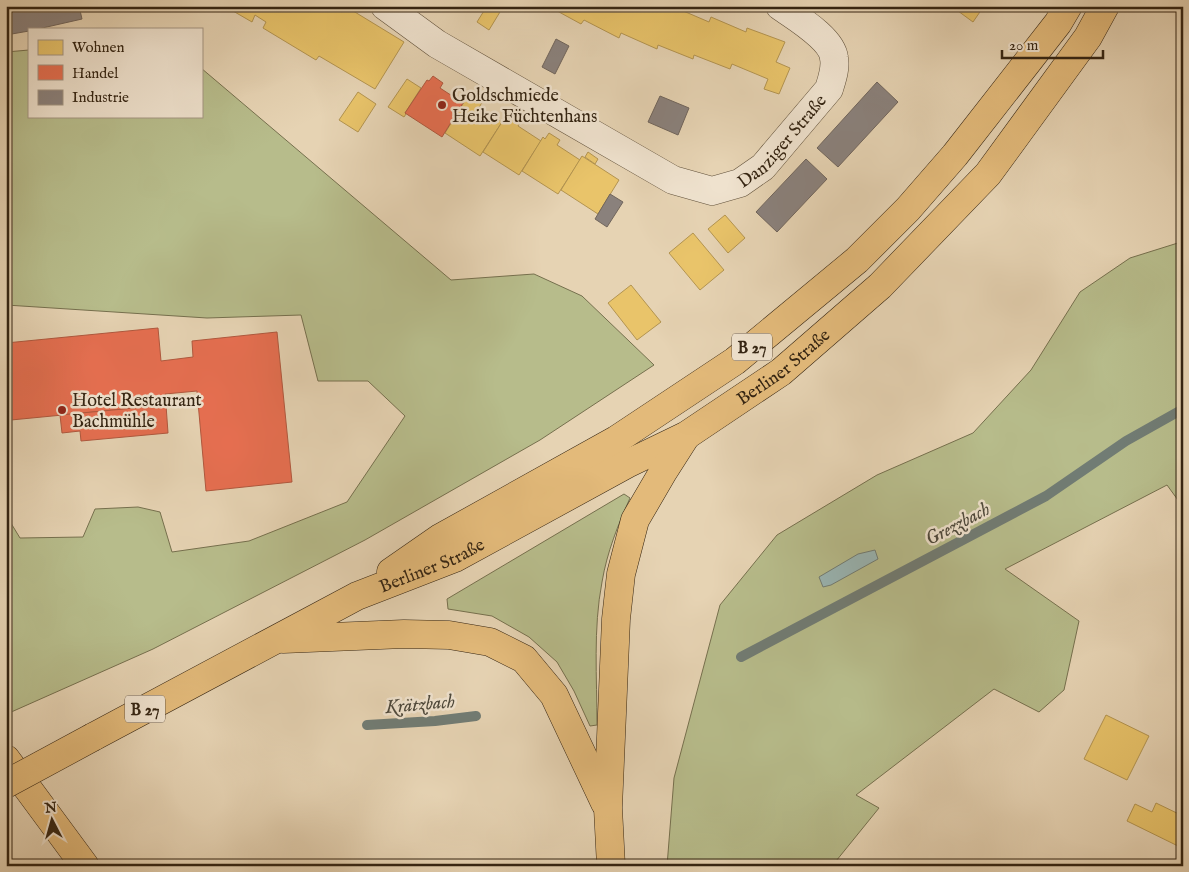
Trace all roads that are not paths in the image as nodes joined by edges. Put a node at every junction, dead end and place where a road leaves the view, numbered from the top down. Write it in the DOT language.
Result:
graph roads {
  1 [pos="385,6"];
  2 [pos="780,6"];
  3 [pos="1068,6"];
  4 [pos="1105,6"];
  5 [pos="687,435"];
  6 [pos="357,596"];
  7 [pos="274,640"];
  8 [pos="6,759"];
  9 [pos="6,784"];
  10 [pos="608,808"];
  11 [pos="85,866"];
  12 [pos="611,866"];
  1 -- 2 [label="street, Danziger Straße"];
  3 -- 6 [label="main road, Berliner Straße / B 27"];
  4 -- 5 [label="main road, Berliner Straße / B 27"];
  5 -- 6 [label="main road, Berliner Straße / B 27"];
  5 -- 10 [label="main road"];
  6 -- 7 [label="main road, Berliner Straße / B 27"];
  7 -- 9 [label="main road, Berliner Straße / B 27, bridge"];
  7 -- 10 [label="main road"];
  8 -- 11 [label="main road"];
  10 -- 12 [label="main road"];
}
